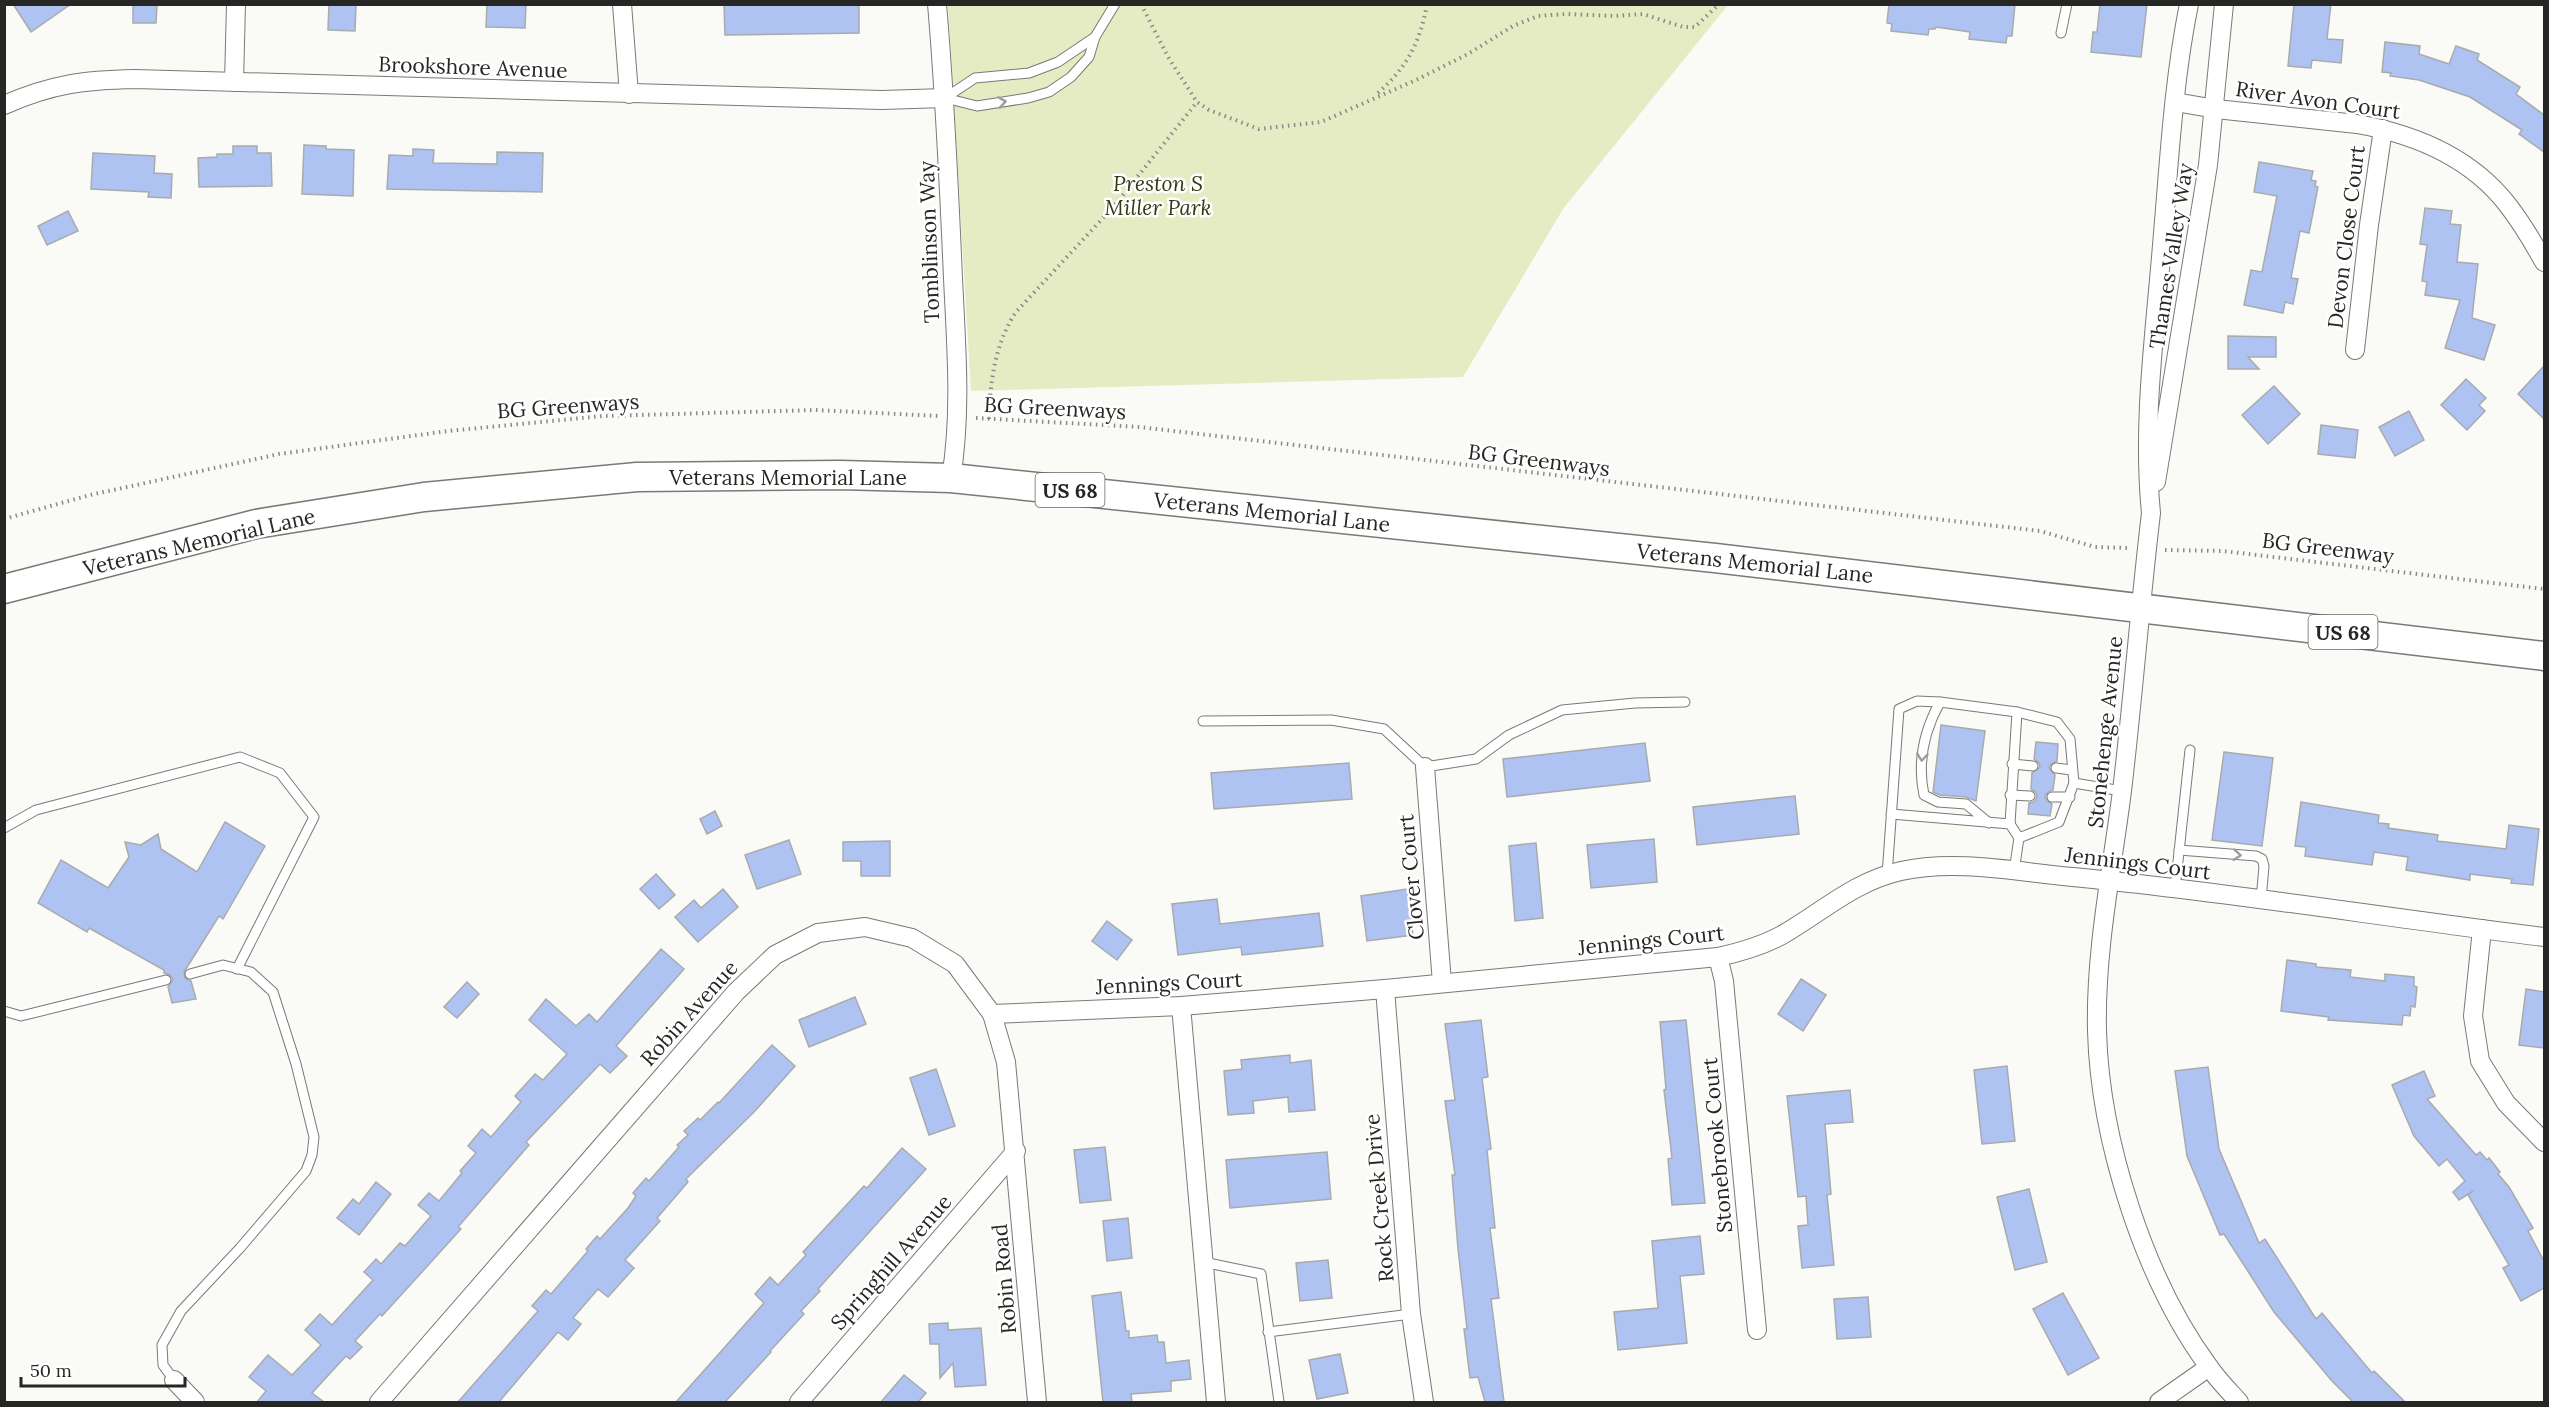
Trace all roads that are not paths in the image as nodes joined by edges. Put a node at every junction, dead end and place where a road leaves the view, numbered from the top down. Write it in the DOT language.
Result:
graph roads {
  1 [pos="236,4"];
  2 [pos="622,4"];
  3 [pos="937,4"];
  4 [pos="1114,4"];
  5 [pos="2067,4"];
  6 [pos="2189,4"];
  7 [pos="2224,4"];
  8 [pos="2061,33"];
  9 [pos="1095,37"];
  10 [pos="234,82"];
  11 [pos="629,94"];
  12 [pos="945,98"];
  13 [pos="2175,102"];
  14 [pos="4,105"];
  15 [pos="2216,109"];
  16 [pos="2383,129"];
  17 [pos="2544,262"];
  18 [pos="2355,350"];
  19 [pos="951,478"];
  20 [pos="2151,513"];
  21 [pos="4,590"];
  22 [pos="2141,609"];
  23 [pos="2544,656"];
  24 [pos="1685,702"];
  25 [pos="1941,702"];
  26 [pos="2017,712"];
  27 [pos="1203,721"];
  28 [pos="2190,750"];
  29 [pos="2012,764"];
  30 [pos="2033,766"];
  31 [pos="1425,767"];
  32 [pos="2056,768"];
  33 [pos="2072,770"];
  34 [pos="2074,783"];
  35 [pos="2122,791"];
  36 [pos="2010,795"];
  37 [pos="2030,796"];
  38 [pos="2052,797"];
  39 [pos="2070,797"];
  40 [pos="1891,814"];
  41 [pos="1989,823"];
  42 [pos="2010,824"];
  43 [pos="4,828"];
  44 [pos="2019,838"];
  45 [pos="2179,850"];
  46 [pos="2014,871"];
  47 [pos="1887,875"];
  48 [pos="2110,880"];
  49 [pos="2175,889"];
  50 [pos="2261,900"];
  51 [pos="2482,929"];
  52 [pos="2544,937"];
  53 [pos="1718,957"];
  54 [pos="237,969"];
  55 [pos="190,974"];
  56 [pos="166,980"];
  57 [pos="1442,983"];
  58 [pos="1385,989"];
  59 [pos="1181,1006"];
  60 [pos="4,1011"];
  61 [pos="992,1014"];
  62 [pos="2544,1142"];
  63 [pos="1016,1151"];
  64 [pos="1203,1262"];
  65 [pos="1411,1314"];
  66 [pos="1757,1330"];
  67 [pos="1268,1332"];
  68 [pos="2209,1367"];
  69 [pos="174,1380"];
  70 [pos="195,1402"];
  71 [pos="379,1402"];
  72 [pos="799,1402"];
  73 [pos="1037,1402"];
  74 [pos="1216,1402"];
  75 [pos="1279,1402"];
  76 [pos="1424,1402"];
  77 [pos="2159,1402"];
  78 [pos="2239,1402"];
  1 -- 10 [label="street"];
  2 -- 11 [label="street"];
  3 -- 12 [label="street, Tomblinson Way"];
  4 -- 9 [label="lane"];
  5 -- 8 [label="lane"];
  6 -- 13 [label="street, Thames Valley Way"];
  7 -- 15 [label="street, Thames Valley Way"];
  9 -- 12 [label="lane"];
  12 -- 9 [label="lane, one-way"];
  10 -- 11 [label="street, Brookshore Avenue"];
  10 -- 14 [label="street, Brookshore Avenue"];
  11 -- 12 [label="street, Brookshore Avenue"];
  12 -- 19 [label="street, Tomblinson Way"];
  13 -- 15 [label="street, River Avon Court"];
  13 -- 20 [label="street, Thames Valley Way"];
  15 -- 16 [label="street, River Avon Court"];
  15 -- 20 [label="street, Thames Valley Way"];
  16 -- 17 [label="street, River Avon Court"];
  16 -- 18 [label="street, Devon Close Court"];
  19 -- 21 [label="main road, Veterans Memorial Lane / US 68"];
  19 -- 22 [label="main road, Veterans Memorial Lane / US 68"];
  20 -- 22 [label="street, Thames Valley Way"];
  22 -- 23 [label="main road, Veterans Memorial Lane / US 68"];
  22 -- 35 [label="street, Stonehenge Avenue"];
  24 -- 31 [label="lane"];
  25 -- 26 [label="lane"];
  25 -- 40 [label="lane"];
  25 -- 41 [label="lane, one-way"];
  26 -- 29 [label="lane"];
  26 -- 33 [label="lane"];
  27 -- 31 [label="lane"];
  28 -- 45 [label="lane"];
  29 -- 30 [label="lane"];
  29 -- 36 [label="lane"];
  31 -- 57 [label="street, Clover Court"];
  32 -- 33 [label="lane"];
  33 -- 34 [label="lane"];
  34 -- 35 [label="lane"];
  34 -- 39 [label="lane"];
  35 -- 48 [label="street, Stonehenge Avenue"];
  36 -- 37 [label="lane"];
  36 -- 42 [label="lane"];
  38 -- 39 [label="lane"];
  39 -- 44 [label="lane"];
  40 -- 41 [label="lane"];
  40 -- 47 [label="lane"];
  41 -- 42 [label="lane"];
  42 -- 44 [label="lane"];
  43 -- 54 [label="lane"];
  44 -- 46 [label="lane"];
  45 -- 49 [label="lane"];
  45 -- 50 [label="lane, one-way"];
  46 -- 47 [label="street, Jennings Court"];
  46 -- 48 [label="street, Jennings Court"];
  47 -- 53 [label="street, Jennings Court"];
  48 -- 49 [label="street, Jennings Court"];
  48 -- 68 [label="street, Stonehenge Avenue"];
  49 -- 50 [label="street, Jennings Court"];
  50 -- 51 [label="street, Jennings Court"];
  51 -- 52 [label="street, Jennings Court"];
  51 -- 62 [label="street"];
  53 -- 57 [label="street, Jennings Court"];
  53 -- 66 [label="street, Stonebrook Court"];
  54 -- 55 [label="lane"];
  54 -- 69 [label="lane"];
  56 -- 60 [label="lane"];
  57 -- 58 [label="street, Jennings Court"];
  58 -- 59 [label="street, Jennings Court"];
  58 -- 65 [label="street, Rock Creek Drive"];
  59 -- 61 [label="street, Jennings Court"];
  59 -- 64 [label="street"];
  61 -- 63 [label="street, Robin Avenue"];
  61 -- 71 [label="street, Robin Avenue"];
  63 -- 72 [label="street, Springhill Avenue"];
  63 -- 73 [label="street, Robin Road"];
  64 -- 67 [label="lane"];
  64 -- 74 [label="street"];
  65 -- 67 [label="lane"];
  65 -- 76 [label="street, Rock Creek Drive"];
  67 -- 75 [label="lane"];
  68 -- 77 [label="street"];
  68 -- 78 [label="street, Stonehenge Avenue"];
  69 -- 70 [label="street"];
}
